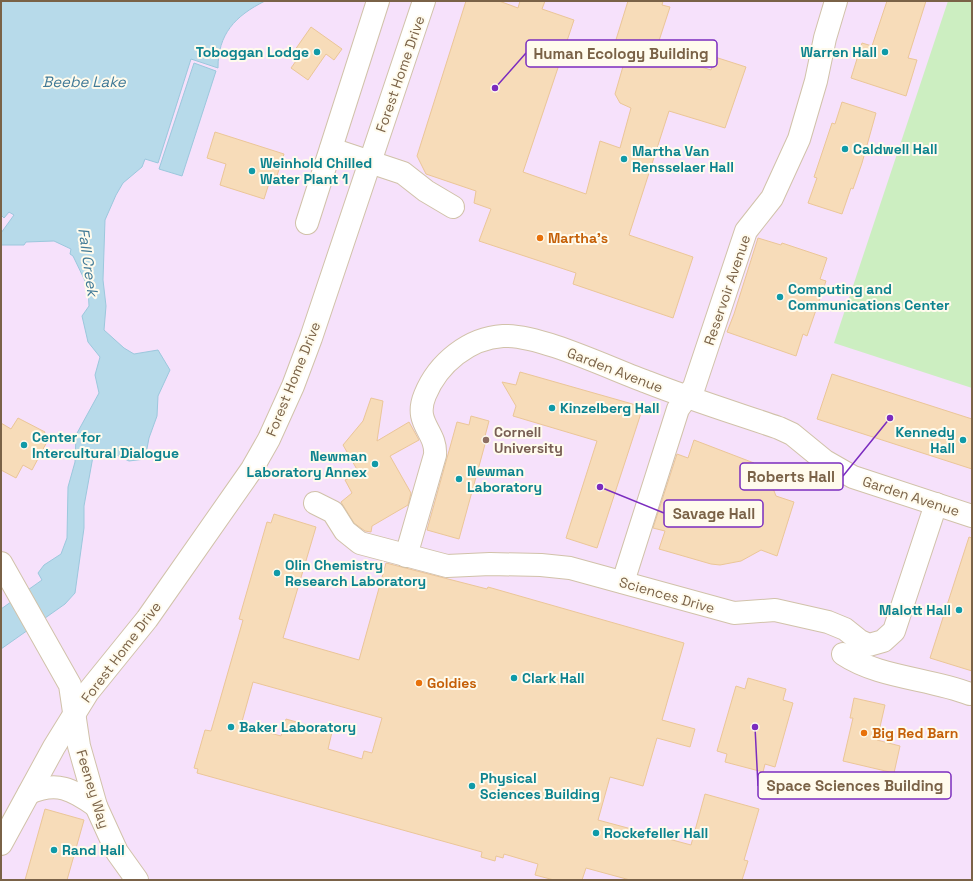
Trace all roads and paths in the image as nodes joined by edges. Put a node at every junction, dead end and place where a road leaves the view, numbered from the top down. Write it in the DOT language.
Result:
graph roads {
  1 [pos="378,1"];
  2 [pos="424,1"];
  3 [pos="836,1"];
  4 [pos="331,149"];
  5 [pos="369,162"];
  6 [pos="453,207"];
  7 [pos="307,223"];
  8 [pos="686,397"];
  9 [pos="315,503"];
  10 [pos="936,504"];
  11 [pos="972,516"];
  12 [pos="406,556"];
  13 [pos="1,563"];
  14 [pos="623,582"];
  15 [pos="874,644"];
  16 [pos="843,654"];
  17 [pos="868,666"];
  18 [pos="970,694"];
  19 [pos="75,713"];
  20 [pos="29,794"];
  21 [pos="96,806"];
  22 [pos="1,844"];
  23 [pos="134,879"];
  1 -- 4 [label="street"];
  2 -- 5 [label="street, Forest Home Drive"];
  3 -- 8 [label="street, Reservoir Avenue"];
  4 -- 5 [label="street"];
  4 -- 7 [label="street"];
  5 -- 6 [label="street"];
  5 -- 19 [label="street, Forest Home Drive"];
  8 -- 10 [label="street, Garden Avenue"];
  8 -- 12 [label="street, Garden Avenue"];
  8 -- 14 [label="street, Reservoir Avenue"];
  9 -- 12 [label="street, Sciences Drive"];
  10 -- 11 [label="street, Garden Avenue"];
  10 -- 15 [label="street"];
  12 -- 14 [label="street, Sciences Drive"];
  13 -- 19 [label="street, Feeney Way"];
  14 -- 15 [label="street, Sciences Drive"];
  15 -- 17 [label="street"];
  16 -- 17 [label="street"];
  17 -- 18 [label="street"];
  19 -- 20 [label="street, Forest Home Drive"];
  19 -- 21 [label="street, Feeney Way"];
  20 -- 21 [label="street"];
  20 -- 22 [label="street, Forest Home Drive"];
  21 -- 23 [label="street, Feeney Way"];
}
